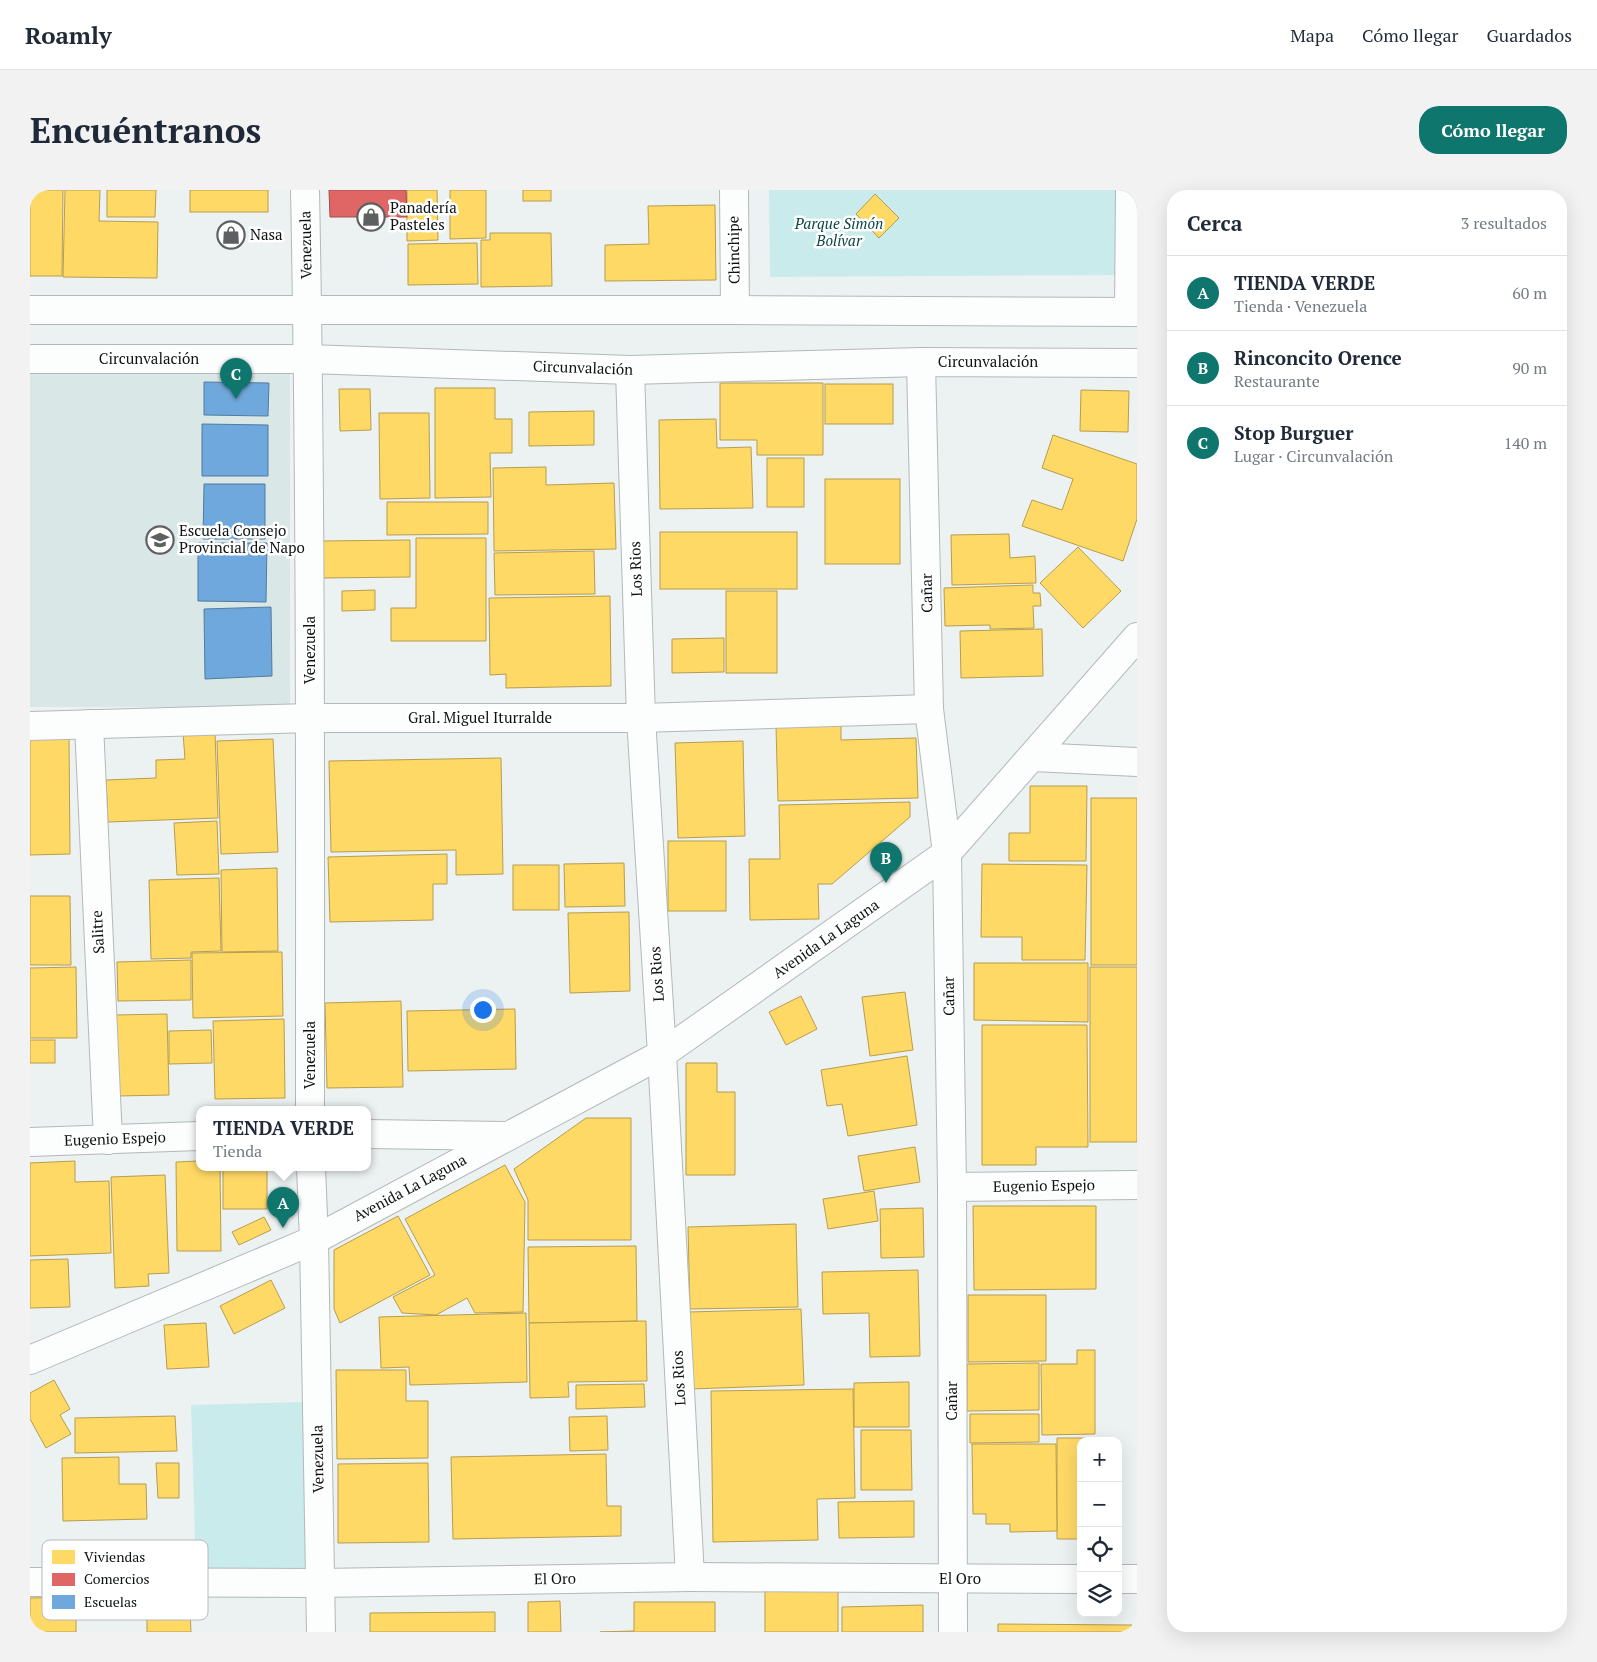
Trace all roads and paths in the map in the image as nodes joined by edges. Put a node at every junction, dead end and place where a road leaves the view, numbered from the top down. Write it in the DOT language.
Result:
graph roads {
  1 [pos="305,190"];
  2 [pos="734,190"];
  3 [pos="1130,190"];
  4 [pos="307,309"];
  5 [pos="30,310"];
  6 [pos="735,310"];
  7 [pos="1133,312"];
  8 [pos="30,359"];
  9 [pos="308,359"];
  10 [pos="921,362"];
  11 [pos="1137,363"];
  12 [pos="630,370"];
  13 [pos="1137,636"];
  14 [pos="929,709"];
  15 [pos="311,718"];
  16 [pos="641,718"];
  17 [pos="89,724"];
  18 [pos="30,726"];
  19 [pos="1032,757"];
  20 [pos="1137,762"];
  21 [pos="947,853"];
  22 [pos="662,1054"];
  23 [pos="310,1106"];
  24 [pos="371,1134"];
  25 [pos="196,1136"];
  26 [pos="506,1136"];
  27 [pos="108,1140"];
  28 [pos="30,1142"];
  29 [pos="311,1171"];
  30 [pos="1137,1185"];
  31 [pos="952,1186"];
  32 [pos="314,1240"];
  33 [pos="30,1360"];
  34 [pos="690,1577"];
  35 [pos="1077,1579"];
  36 [pos="1122,1579"];
  37 [pos="1137,1579"];
  38 [pos="952,1580"];
  39 [pos="208,1583"];
  40 [pos="320,1583"];
  41 [pos="321,1632"];
  42 [pos="954,1632"];
  1 -- 4 [label="street, Venezuela"];
  2 -- 6 [label="street, Chinchipe"];
  3 -- 7 [label="street"];
  4 -- 5 [label="street"];
  4 -- 6 [label="street"];
  4 -- 9 [label="street, Venezuela"];
  6 -- 7 [label="street"];
  8 -- 9 [label="street, Circunvalación"];
  9 -- 12 [label="street, Circunvalación"];
  9 -- 15 [label="street, Venezuela"];
  10 -- 11 [label="street, Circunvalación"];
  10 -- 12 [label="street, Circunvalación"];
  10 -- 14 [label="street, Cañar"];
  12 -- 16 [label="street, Los Rios"];
  13 -- 19 [label="street, Avenida La Laguna"];
  14 -- 16 [label="street, Gral. Miguel Iturralde"];
  14 -- 21 [label="street, Cañar"];
  15 -- 16 [label="street, Gral. Miguel Iturralde"];
  15 -- 17 [label="street, Gral. Miguel Iturralde"];
  15 -- 23 [label="street, Venezuela"];
  16 -- 22 [label="street, Los Rios"];
  17 -- 18 [label="street, Gral. Miguel Iturralde"];
  17 -- 27 [label="street, Salitre"];
  19 -- 20 [label="street"];
  19 -- 21 [label="street, Avenida La Laguna"];
  21 -- 22 [label="street, Avenida La Laguna"];
  21 -- 31 [label="street, Cañar"];
  22 -- 26 [label="street, Avenida La Laguna"];
  22 -- 34 [label="street, Los Rios"];
  24 -- 26 [label="street, Avenida La Laguna"];
  25 -- 27 [label="street, Eugenio Espejo"];
  26 -- 32 [label="street, Avenida La Laguna"];
  27 -- 28 [label="street, Eugenio Espejo"];
  29 -- 32 [label="street, Venezuela"];
  30 -- 31 [label="street, Eugenio Espejo"];
  31 -- 38 [label="street, Cañar"];
  32 -- 33 [label="street, Avenida La Laguna"];
  32 -- 40 [label="street, Venezuela"];
  34 -- 38 [label="street, El Oro"];
  34 -- 40 [label="street, El Oro"];
  35 -- 38 [label="street, El Oro"];
  36 -- 37 [label="street"];
  38 -- 42 [label="street, Cañar"];
  39 -- 40 [label="street, El Oro"];
  40 -- 41 [label="street, Venezuela"];
}
